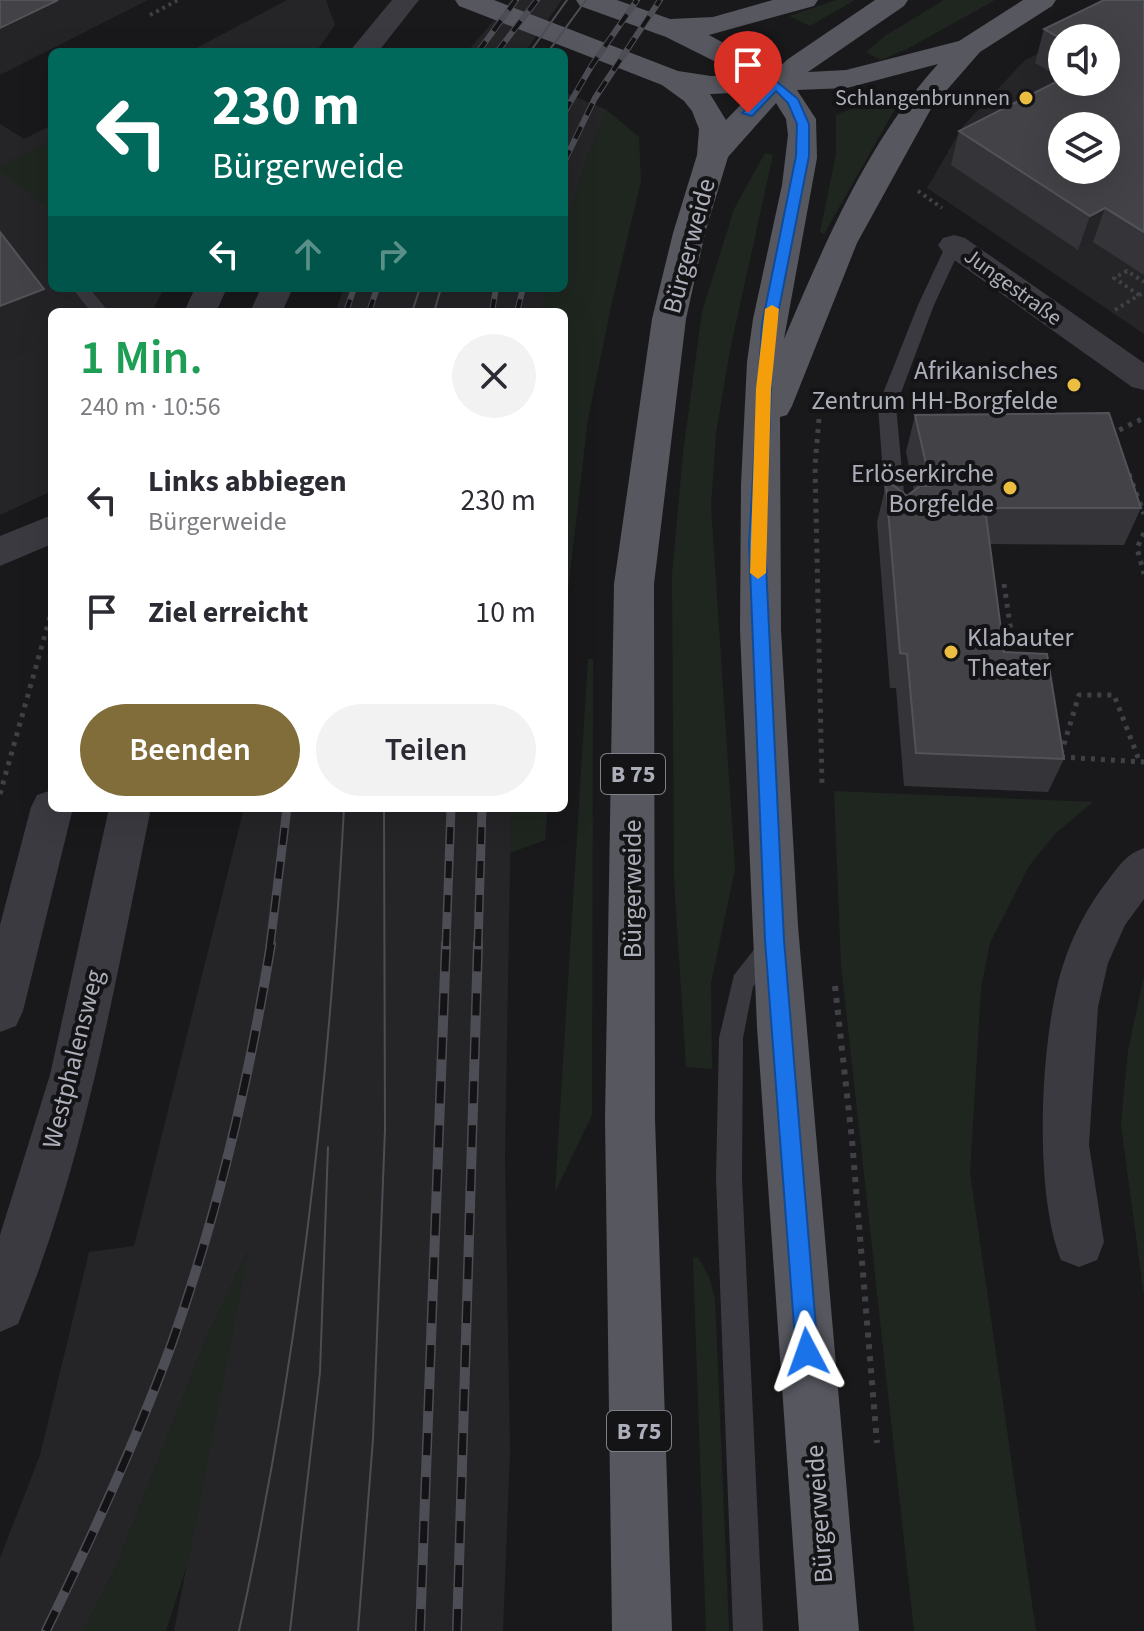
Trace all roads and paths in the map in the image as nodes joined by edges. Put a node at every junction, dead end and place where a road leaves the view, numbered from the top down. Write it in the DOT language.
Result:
graph roads {
  1 [pos="178,0"];
  2 [pos="406,0"];
  3 [pos="590,0"];
  4 [pos="804,0"];
  5 [pos="894,0"];
  6 [pos="1042,0"];
  7 [pos="479,4"];
  8 [pos="150,15"];
  9 [pos="661,26"];
  10 [pos="970,46"];
  11 [pos="366,48"];
  12 [pos="672,79"];
  13 [pos="776,84"];
  14 [pos="713,155"];
  15 [pos="880,169"];
  16 [pos="954,245"];
  17 [pos="1144,282"];
  18 [pos="83,292"];
  19 [pos="1142,293"];
  20 [pos="97,308"];
  21 [pos="1144,379"];
  22 [pos="820,405"];
  23 [pos="1144,418"];
  24 [pos="761,438"];
  25 [pos="1113,443"];
  26 [pos="1127,470"];
  27 [pos="1144,514"];
  28 [pos="897,523"];
  29 [pos="48,530"];
  30 [pos="1144,533"];
  31 [pos="0,552"];
  32 [pos="1144,574"];
  33 [pos="1004,584"];
  34 [pos="48,624"];
  35 [pos="1016,667"];
  36 [pos="1058,741"];
  37 [pos="1061,757"];
  38 [pos="1142,761"];
  39 [pos="822,790"];
  40 [pos="0,794"];
  41 [pos="51,812"];
  42 [pos="129,812"];
  43 [pos="1144,866"];
  44 [pos="775,940"];
  45 [pos="834,974"];
  46 [pos="0,1011"];
  47 [pos="1079,1242"];
  48 [pos="0,1306"];
  49 [pos="877,1443"];
  50 [pos="642,1631"];
  51 [pos="748,1631"];
  52 [pos="829,1631"];
  1 -- 8 [label="path"];
  2 -- 11 [label="street"];
  3 -- 9 [label="main road"];
  4 -- 9 [label="main road"];
  5 -- 13 [label="main road, Bürgerweide"];
  6 -- 10 [label="main road, Bürgerweide"];
  7 -- 12 [label="main road, B 75"];
  9 -- 13 [label="main road"];
  10 -- 13 [label="main road, Bürgerweide"];
  10 -- 15 [label="main road, Bürgerweide"];
  12 -- 13 [label="main road, Bürgerweide"];
  12 -- 14 [label="main road, Bürgerweide / B 75"];
  13 -- 14 [label="main road, Bürgerweide"];
  13 -- 24 [label="main road, Bürgerweide"];
  14 -- 50 [label="main road, Bürgerweide / B 75"];
  15 -- 16 [label="path, Jungestraße"];
  15 -- 24 [label="main road, Bürgerweide"];
  16 -- 21 [label="street, Jungestraße"];
  16 -- 28 [label="lane"];
  17 -- 19 [label="path"];
  18 -- 20 [label="lane"];
  22 -- 39 [label="path"];
  23 -- 25 [label="path"];
  24 -- 44 [label="main road, Bürgerweide"];
  26 -- 27 [label="path"];
  29 -- 31 [label="street"];
  30 -- 32 [label="path"];
  33 -- 35 [label="path"];
  34 -- 40 [label="path"];
  36 -- 37 [label="path"];
  37 -- 38 [label="path"];
  37 -- 38 [label="path"];
  41 -- 46 [label="street"];
  42 -- 48 [label="street, Westphalensweg"];
  43 -- 47 [label="street"];
  44 -- 51 [label="lane"];
  44 -- 52 [label="main road, Bürgerweide"];
  45 -- 49 [label="path"];
}
